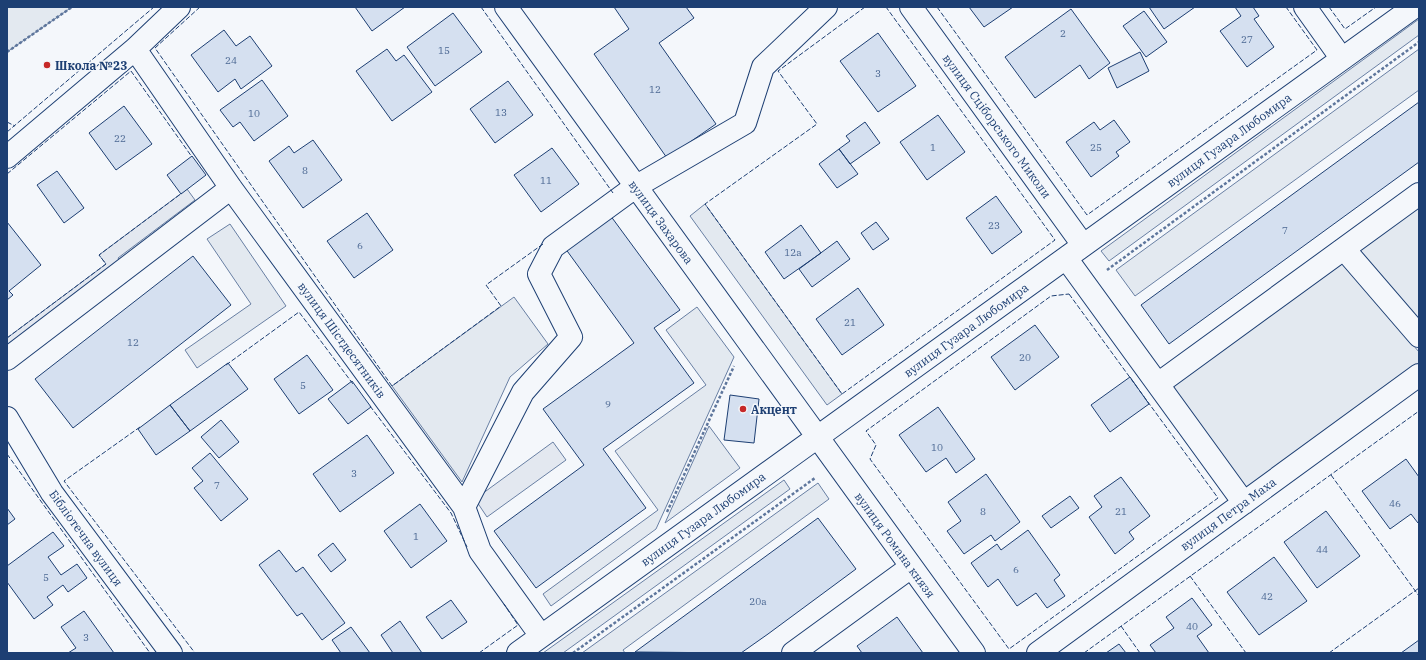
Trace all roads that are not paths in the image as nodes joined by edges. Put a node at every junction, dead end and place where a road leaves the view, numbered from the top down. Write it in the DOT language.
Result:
graph roads {
  1 [pos="179,7"];
  2 [pos="506,7"];
  3 [pos="826,7"];
  4 [pos="911,7"];
  5 [pos="1305,7"];
  6 [pos="1414,7"];
  7 [pos="135,48"];
  8 [pos="1342,59"];
  9 [pos="7,157"];
  10 [pos="636,187"];
  11 [pos="231,188"];
  12 [pos="1419,194"];
  13 [pos="1083,245"];
  14 [pos="1344,249"];
  15 [pos="1066,258"];
  16 [pos="1419,336"];
  17 [pos="7,359"];
  18 [pos="1419,375"];
  19 [pos="1158,384"];
  20 [pos="7,418"];
  21 [pos="816,438"];
  22 [pos="1244,503"];
  23 [pos="464,507"];
  24 [pos="911,567"];
  25 [pos="541,636"];
  26 [pos="806,649"];
  27 [pos="171,653"];
  28 [pos="518,653"];
  29 [pos="974,653"];
  30 [pos="1038,653"];
  1 -- 7 [label="street"];
  2 -- 10 [label="street, вулиця Захарова"];
  3 -- 10 [label="street"];
  4 -- 13 [label="street, вулиця Сціборського Миколи"];
  5 -- 8 [label="street"];
  6 -- 8 [label="street, вулиця Гузара Любомира"];
  7 -- 9 [label="street"];
  7 -- 11 [label="street, вулиця Шістдесятників"];
  8 -- 13 [label="street, вулиця Гузара Любомира"];
  10 -- 21 [label="street, вулиця Захарова"];
  10 -- 23 [label="street"];
  11 -- 17 [label="street"];
  11 -- 23 [label="street, вулиця Шістдесятників"];
  12 -- 14 [label="street"];
  13 -- 15 [label="street, вулиця Гузара Любомира"];
  14 -- 16 [label="street"];
  14 -- 19 [label="street"];
  15 -- 19 [label="street"];
  15 -- 21 [label="street, вулиця Гузара Любомира"];
  18 -- 22 [label="street, вулиця Петра Маха"];
  19 -- 22 [label="street"];
  20 -- 27 [label="street, Бібліотечна вулиця"];
  21 -- 24 [label="street, вулиця Романа князя"];
  21 -- 25 [label="street, вулиця Гузара Любомира"];
  22 -- 30 [label="street, вулиця Петра Маха"];
  23 -- 25 [label="street, вулиця Шістдесятників"];
  24 -- 26 [label="street"];
  24 -- 29 [label="street, вулиця Романа князя"];
  25 -- 28 [label="street, вулиця Гузара Любомира"];
}
